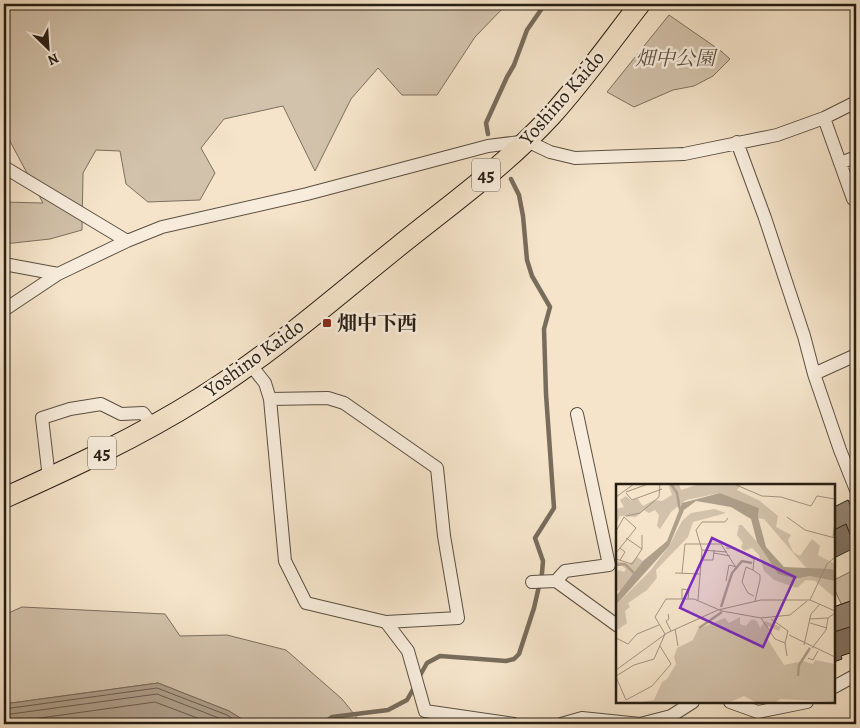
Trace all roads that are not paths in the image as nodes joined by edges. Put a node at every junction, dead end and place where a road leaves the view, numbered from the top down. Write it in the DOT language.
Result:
graph roads {
  1 [pos="640,4"];
  2 [pos="856,102"];
  3 [pos="824,118"];
  4 [pos="527,141"];
  5 [pos="737,142"];
  6 [pos="856,157"];
  7 [pos="840,163"];
  8 [pos="4,166"];
  9 [pos="856,198"];
  10 [pos="127,241"];
  11 [pos="4,264"];
  12 [pos="58,274"];
  13 [pos="4,310"];
  14 [pos="856,355"];
  15 [pos="250,364"];
  16 [pos="814,374"];
  17 [pos="270,399"];
  18 [pos="577,414"];
  19 [pos="153,426"];
  20 [pos="49,478"];
  21 [pos="856,490"];
  22 [pos="4,498"];
  23 [pos="856,505"];
  24 [pos="835,515"];
  25 [pos="556,581"];
  26 [pos="532,582"];
  27 [pos="386,622"];
  28 [pos="616,625"];
  29 [pos="856,675"];
  30 [pos="835,687"];
  31 [pos="691,703"];
  32 [pos="733,703"];
  33 [pos="802,703"];
  34 [pos="514,724"];
  35 [pos="561,724"];
  1 -- 4 [label="main road, Yoshino Kaido / 45"];
  2 -- 3 [label="street"];
  3 -- 5 [label="street"];
  3 -- 7 [label="street"];
  4 -- 5 [label="street"];
  4 -- 10 [label="street"];
  4 -- 15 [label="main road, Yoshino Kaido / 45"];
  5 -- 16 [label="street"];
  6 -- 7 [label="street"];
  7 -- 9 [label="street"];
  8 -- 10 [label="street"];
  10 -- 12 [label="street"];
  11 -- 12 [label="street"];
  12 -- 13 [label="street"];
  14 -- 16 [label="street"];
  15 -- 17 [label="street"];
  15 -- 19 [label="main road, Yoshino Kaido / 45"];
  16 -- 21 [label="street"];
  17 -- 27 [label="street"];
  17 -- 27 [label="street"];
  18 -- 25 [label="street"];
  19 -- 20 [label="main road, Yoshino Kaido / 45"];
  19 -- 20 [label="street"];
  20 -- 22 [label="main road, Yoshino Kaido / 45"];
  23 -- 24 [label="street"];
  25 -- 26 [label="street"];
  25 -- 28 [label="street"];
  27 -- 34 [label="street"];
  29 -- 30 [label="street"];
  31 -- 35 [label="street"];
  32 -- 33 [label="street"];
}
